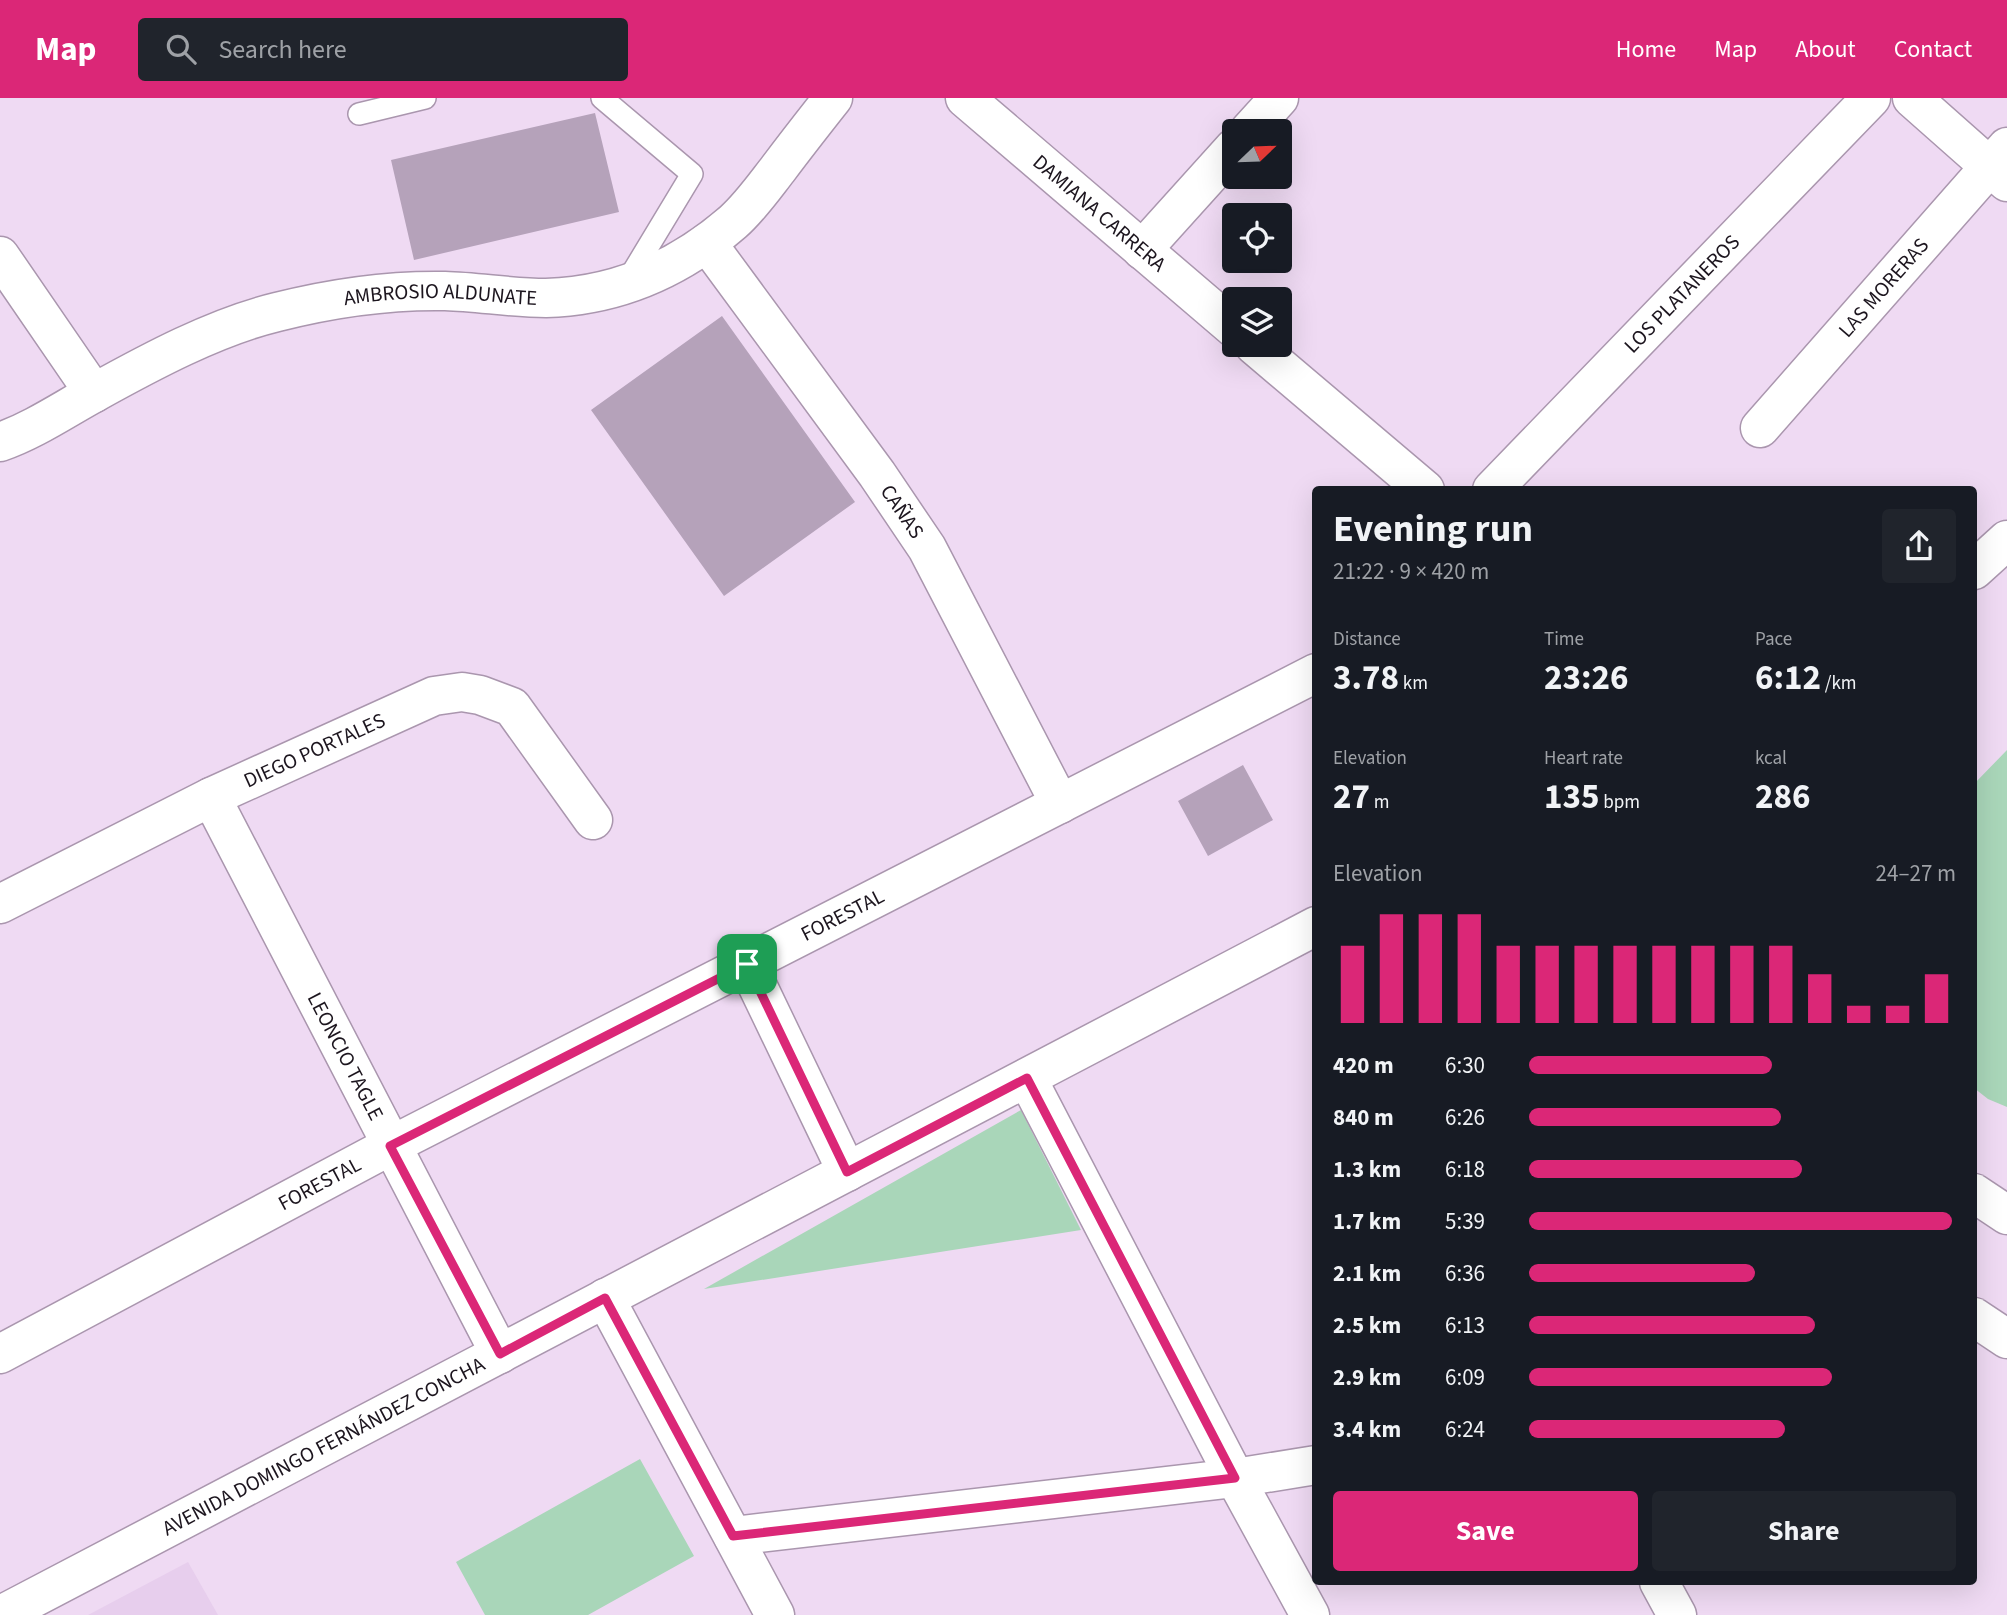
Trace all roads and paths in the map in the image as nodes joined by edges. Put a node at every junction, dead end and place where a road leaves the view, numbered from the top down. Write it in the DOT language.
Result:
graph roads {
  1 [pos="425,98"];
  2 [pos="602,98"];
  3 [pos="833,98"];
  4 [pos="965,98"];
  5 [pos="1279,98"];
  6 [pos="1871,98"];
  7 [pos="1912,98"];
  8 [pos="359,114"];
  9 [pos="1260,119"];
  10 [pos="1222,161"];
  11 [pos="2001,165"];
  12 [pos="707,243"];
  13 [pos="1142,250"];
  14 [pos="0,256"];
  15 [pos="625,285"];
  16 [pos="1222,318"];
  17 [pos="1268,357"];
  18 [pos="93,393"];
  19 [pos="1760,428"];
  20 [pos="0,442"];
  21 [pos="1420,486"];
  22 [pos="1496,486"];
  23 [pos="2007,540"];
  24 [pos="1977,567"];
  25 [pos="1312,675"];
  26 [pos="211,797"];
  27 [pos="1060,804"];
  28 [pos="593,820"];
  29 [pos="0,904"];
  30 [pos="1312,931"];
  31 [pos="747,964"];
  32 [pos="1027,1078"];
  33 [pos="390,1146"];
  34 [pos="847,1172"];
  35 [pos="1977,1195"];
  36 [pos="2007,1215"];
  37 [pos="605,1298"];
  38 [pos="1977,1319"];
  39 [pos="2007,1339"];
  40 [pos="0,1354"];
  41 [pos="500,1354"];
  42 [pos="1312,1466"];
  43 [pos="1235,1478"];
  44 [pos="733,1536"];
  45 [pos="1661,1585"];
  46 [pos="1,1615"];
  47 [pos="775,1615"];
  48 [pos="1310,1615"];
  49 [pos="1677,1615"];
  1 -- 8 [label="lane"];
  2 -- 15 [label="lane"];
  3 -- 12 [label="street, AMBROSIO ALDUNATE"];
  4 -- 13 [label="street, DAMIANA CARRERA"];
  5 -- 9 [label="street"];
  6 -- 22 [label="street, LOS PLATANEROS"];
  7 -- 11 [label="street"];
  10 -- 13 [label="street"];
  11 -- 19 [label="street, LAS MORERAS"];
  12 -- 15 [label="street, AMBROSIO ALDUNATE"];
  12 -- 27 [label="street, CAÑAS"];
  13 -- 16 [label="street, DAMIANA CARRERA"];
  14 -- 18 [label="street"];
  15 -- 18 [label="street, AMBROSIO ALDUNATE"];
  17 -- 21 [label="street"];
  18 -- 20 [label="street, AMBROSIO ALDUNATE"];
  23 -- 24 [label="street"];
  25 -- 27 [label="street, FORESTAL"];
  26 -- 28 [label="street, DIEGO PORTALES"];
  26 -- 29 [label="street, DIEGO PORTALES"];
  26 -- 33 [label="street, LEONCIO TAGLE"];
  27 -- 31 [label="street, FORESTAL"];
  30 -- 32 [label="street, AVENIDA DOMINGO FERNÁNDEZ CONCHA"];
  31 -- 33 [label="street, FORESTAL"];
  31 -- 34 [label="street"];
  32 -- 34 [label="street, AVENIDA DOMINGO FERNÁNDEZ CONCHA"];
  32 -- 43 [label="street"];
  33 -- 40 [label="street, FORESTAL"];
  33 -- 41 [label="street, LEONCIO TAGLE"];
  34 -- 37 [label="street, AVENIDA DOMINGO FERNÁNDEZ CONCHA"];
  35 -- 36 [label="street"];
  37 -- 41 [label="street, AVENIDA DOMINGO FERNÁNDEZ CONCHA"];
  37 -- 44 [label="street"];
  38 -- 39 [label="street"];
  41 -- 46 [label="street, AVENIDA DOMINGO FERNÁNDEZ CONCHA"];
  42 -- 43 [label="street"];
  43 -- 44 [label="street"];
  43 -- 48 [label="street"];
  44 -- 47 [label="street"];
  45 -- 49 [label="street"];
}
